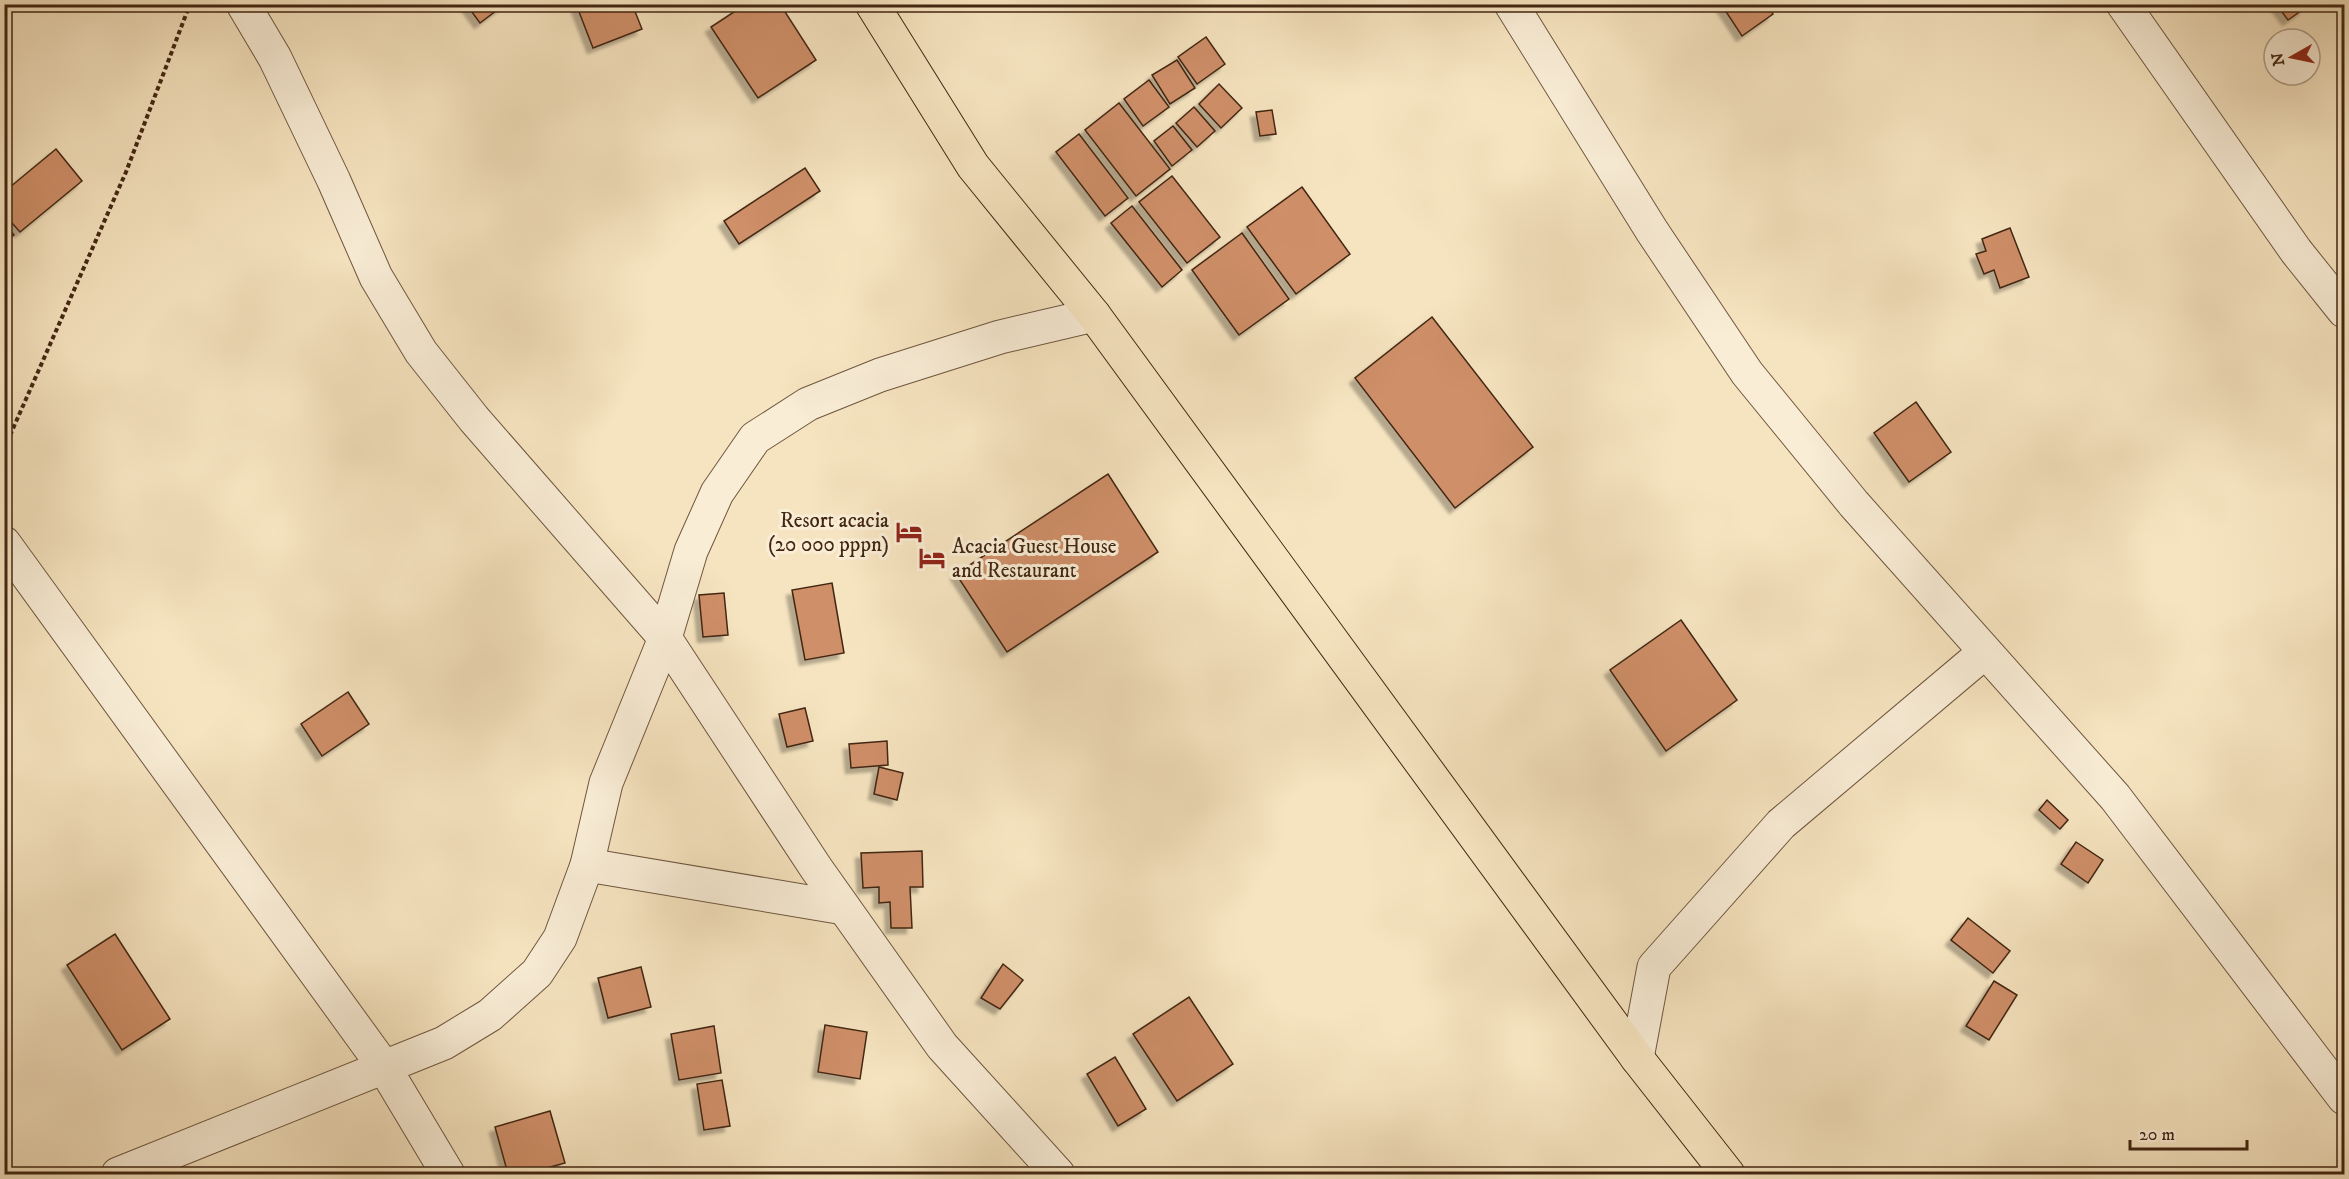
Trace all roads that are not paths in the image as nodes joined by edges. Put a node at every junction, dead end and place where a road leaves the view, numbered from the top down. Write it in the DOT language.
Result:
graph roads {
  1 [pos="243,4"];
  2 [pos="872,4"];
  3 [pos="1511,4"];
  4 [pos="2123,4"];
  5 [pos="2344,311"];
  6 [pos="1094,315"];
  7 [pos="4,543"];
  8 [pos="665,638"];
  9 [pos="1985,652"];
  10 [pos="587,865"];
  11 [pos="844,908"];
  12 [pos="1637,1058"];
  13 [pos="384,1067"];
  14 [pos="2344,1098"];
  15 [pos="118,1174"];
  16 [pos="448,1174"];
  17 [pos="1058,1174"];
  18 [pos="1728,1174"];
  1 -- 8 [label="street"];
  2 -- 6 [label="main road"];
  3 -- 9 [label="street"];
  4 -- 5 [label="street"];
  6 -- 8 [label="street"];
  6 -- 12 [label="main road"];
  7 -- 13 [label="street"];
  8 -- 10 [label="street"];
  8 -- 11 [label="street"];
  9 -- 12 [label="street"];
  9 -- 14 [label="street"];
  10 -- 11 [label="street"];
  10 -- 13 [label="street"];
  11 -- 17 [label="street"];
  12 -- 18 [label="main road"];
  13 -- 15 [label="street"];
  13 -- 16 [label="street"];
}
